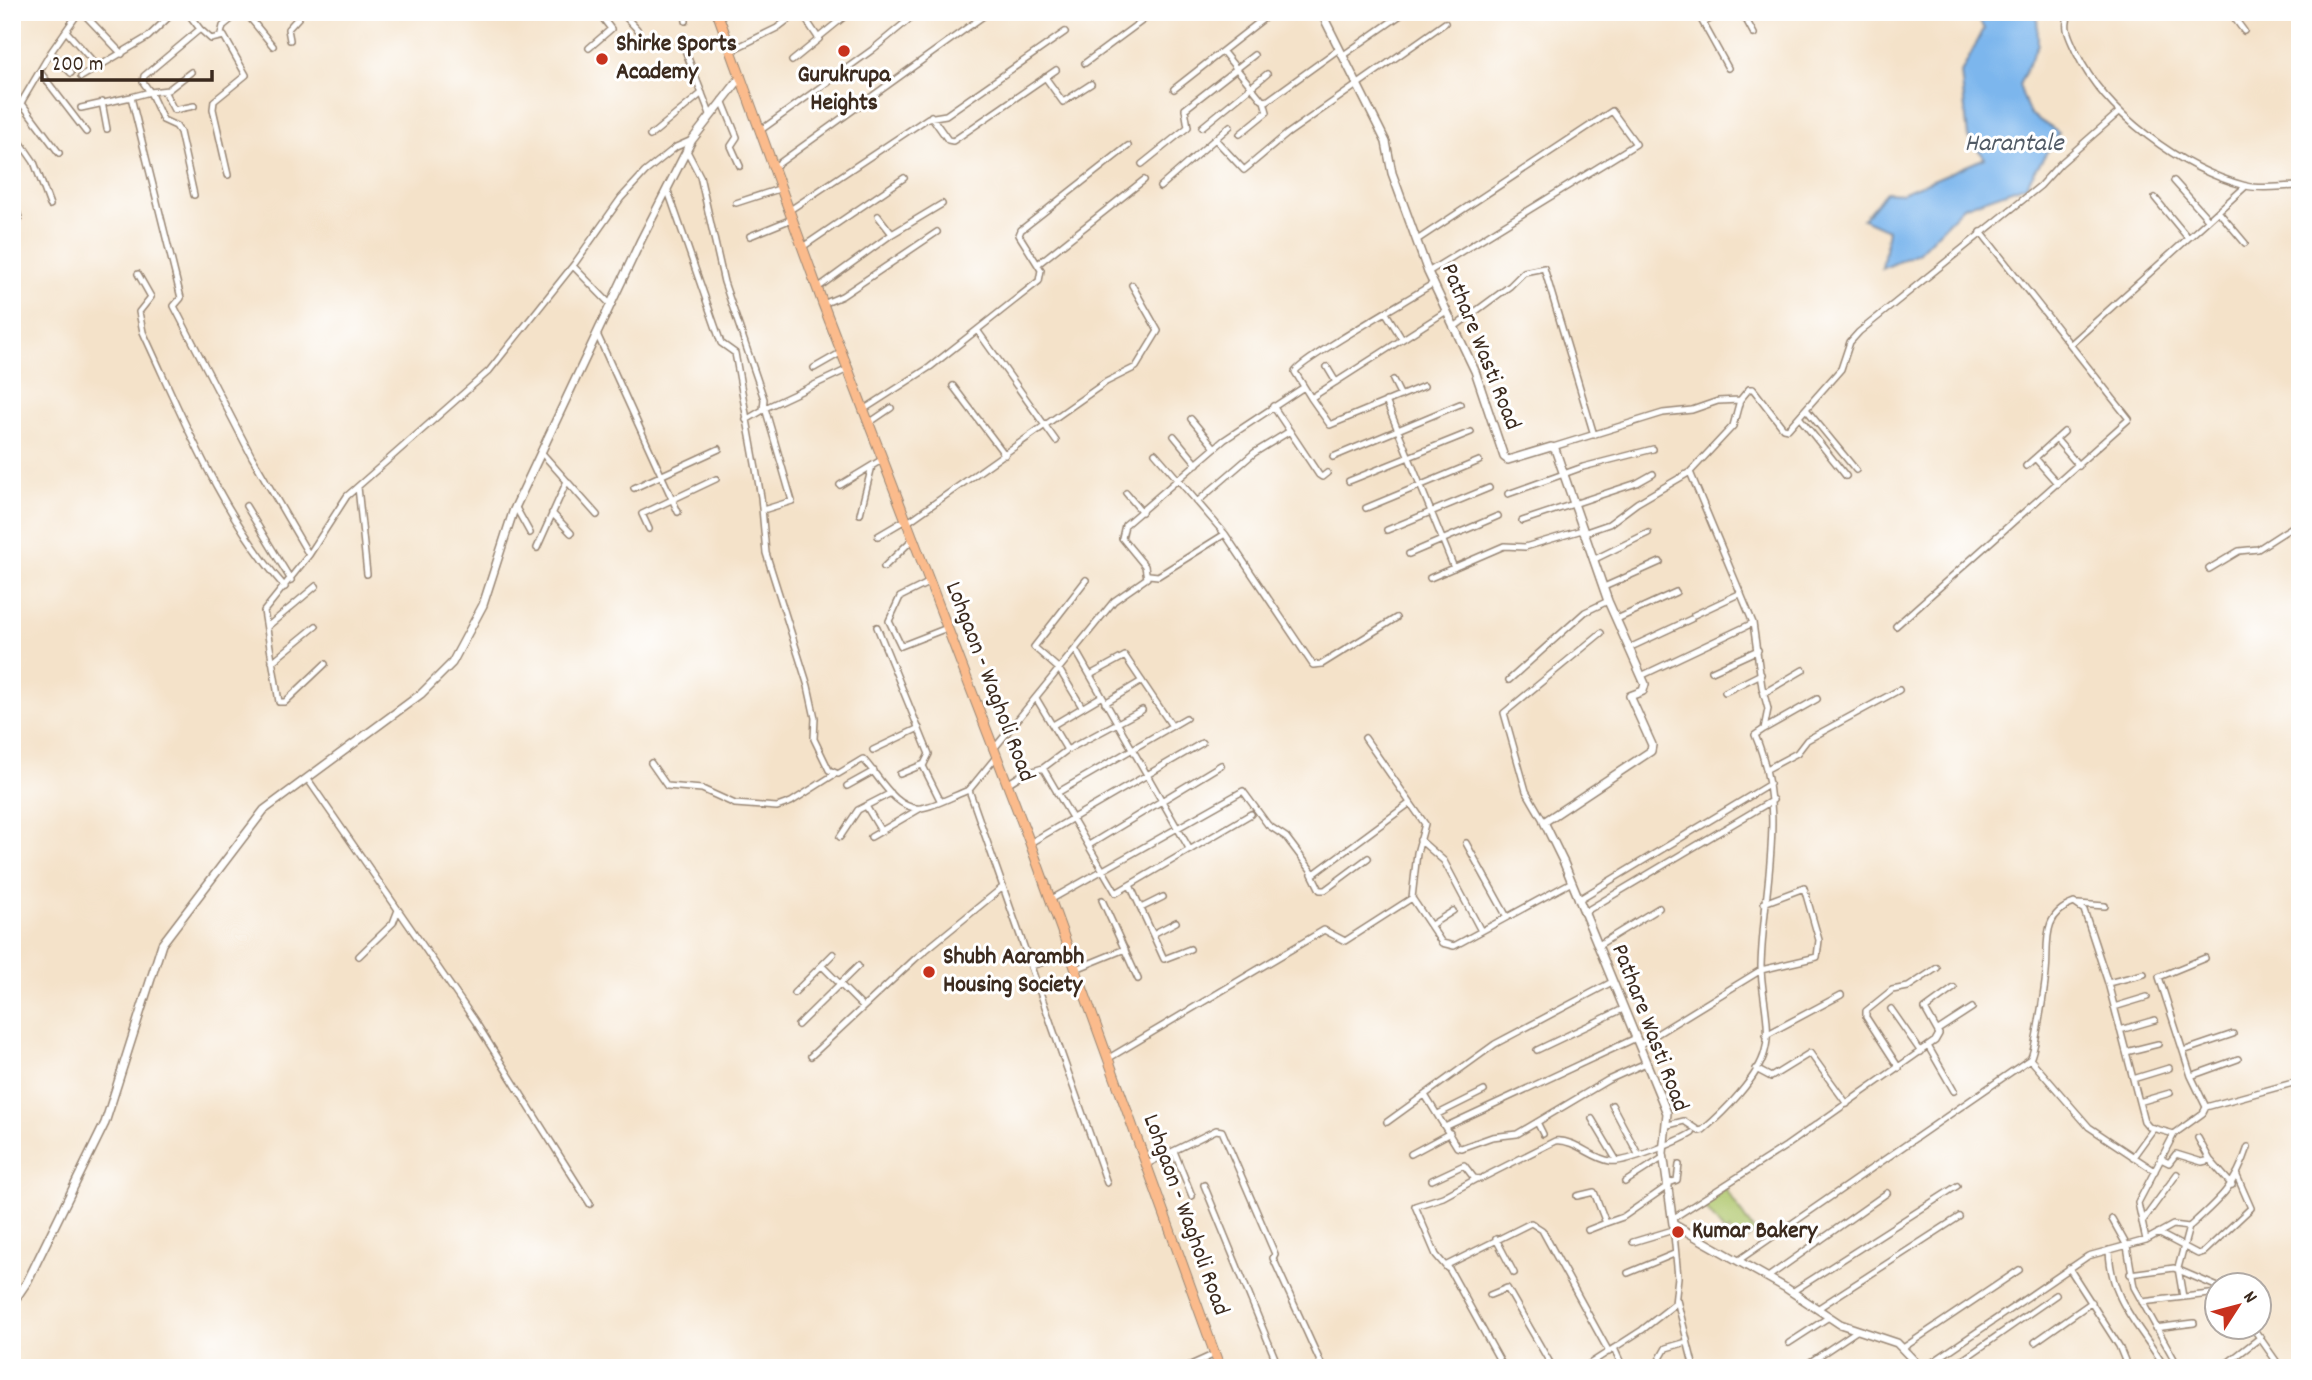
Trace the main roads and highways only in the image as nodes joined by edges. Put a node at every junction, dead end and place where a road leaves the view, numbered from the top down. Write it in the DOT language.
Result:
graph roads {
  1 [pos="717,12"];
  2 [pos="1220,1368"];
  1 -- 2 [label="main road, Lohgaon - Wagholi Road"];
}
